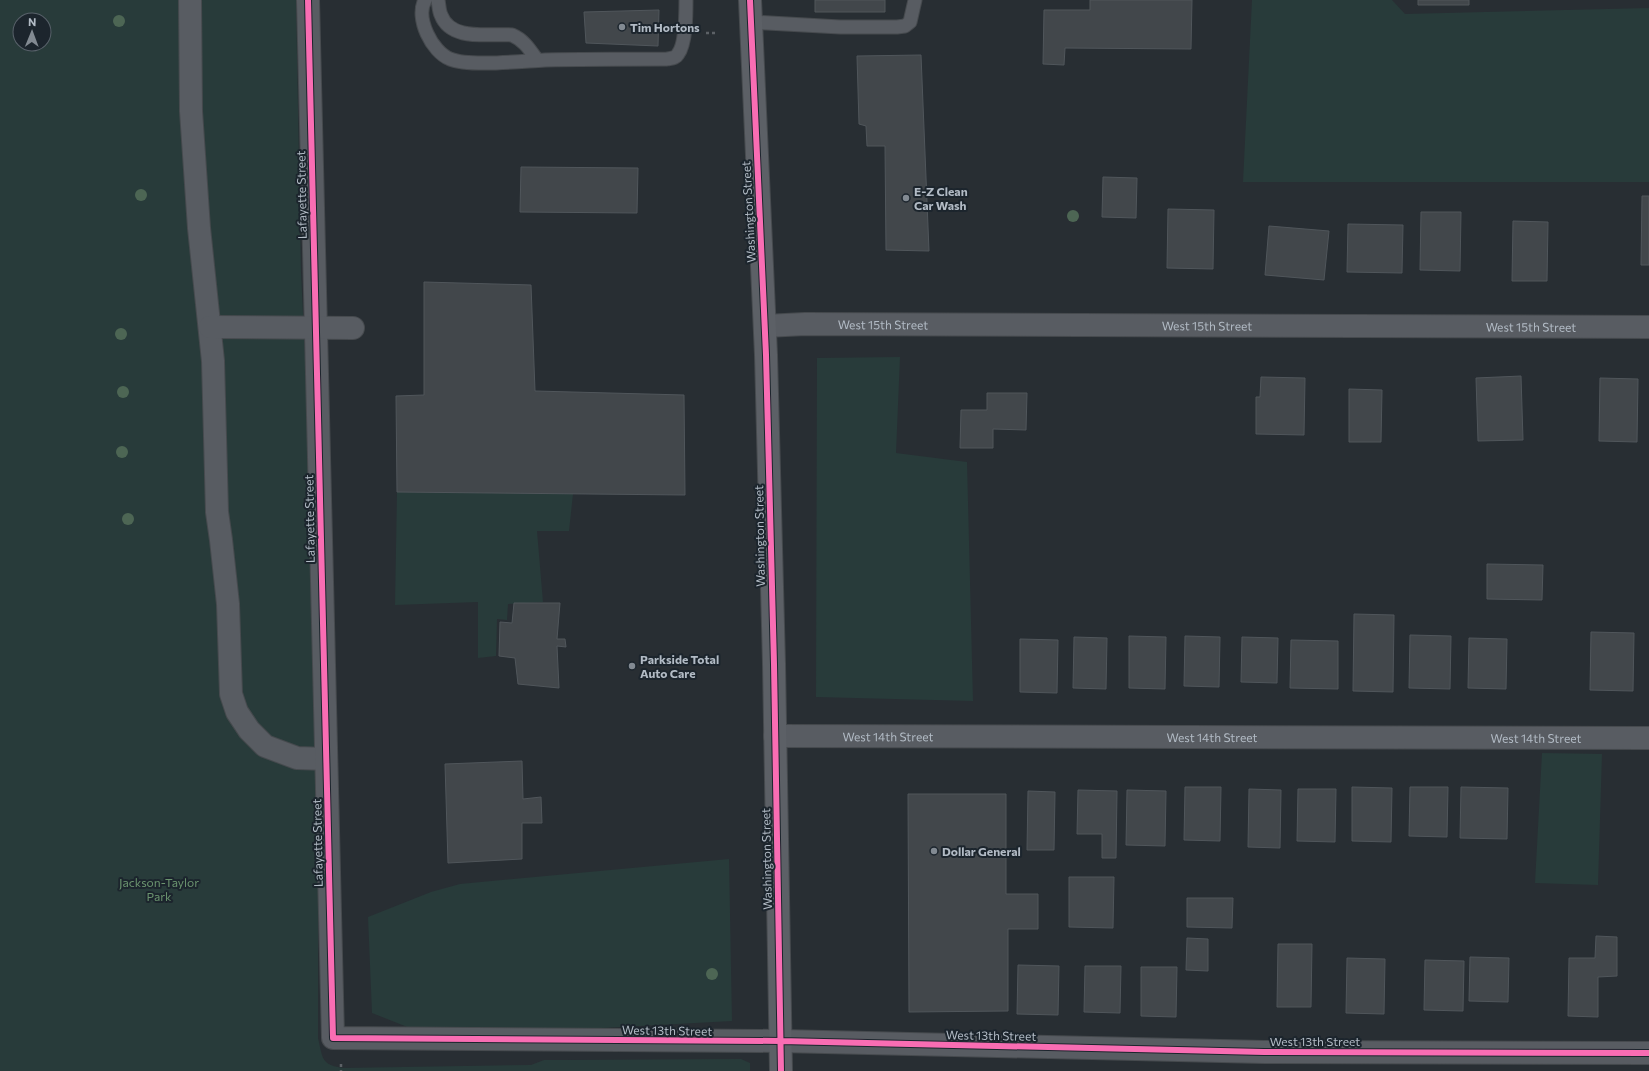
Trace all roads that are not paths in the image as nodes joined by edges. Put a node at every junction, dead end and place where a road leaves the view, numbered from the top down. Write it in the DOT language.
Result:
graph roads {
  1 [pos="190,0"];
  2 [pos="308,0"];
  3 [pos="425,0"];
  4 [pos="438,0"];
  5 [pos="750,0"];
  6 [pos="915,0"];
  7 [pos="687,2"];
  8 [pos="751,22"];
  9 [pos="537,60"];
  10 [pos="765,326"];
  11 [pos="210,327"];
  12 [pos="1649,327"];
  13 [pos="316,328"];
  14 [pos="353,328"];
  15 [pos="775,736"];
  16 [pos="1649,738"];
  17 [pos="326,759"];
  18 [pos="333,1038"];
  19 [pos="781,1041"];
  20 [pos="1649,1053"];
  21 [pos="781,1071"];
  1 -- 11 [label="street"];
  2 -- 13 [label="street, Lafayette Street"];
  3 -- 9 [label="lane"];
  4 -- 9 [label="lane"];
  5 -- 8 [label="main road, Washington Street"];
  6 -- 8 [label="lane"];
  7 -- 9 [label="lane"];
  8 -- 10 [label="main road, Washington Street"];
  10 -- 12 [label="street, West 15th Street"];
  10 -- 15 [label="main road, Washington Street"];
  11 -- 13 [label="street"];
  11 -- 17 [label="street"];
  13 -- 14 [label="street"];
  13 -- 17 [label="street, Lafayette Street"];
  15 -- 16 [label="street, West 14th Street"];
  15 -- 19 [label="main road, Washington Street"];
  17 -- 18 [label="street, Lafayette Street"];
  18 -- 19 [label="street, West 13th Street"];
  19 -- 20 [label="street, West 13th Street"];
  19 -- 21 [label="main road, Washington Street"];
}
